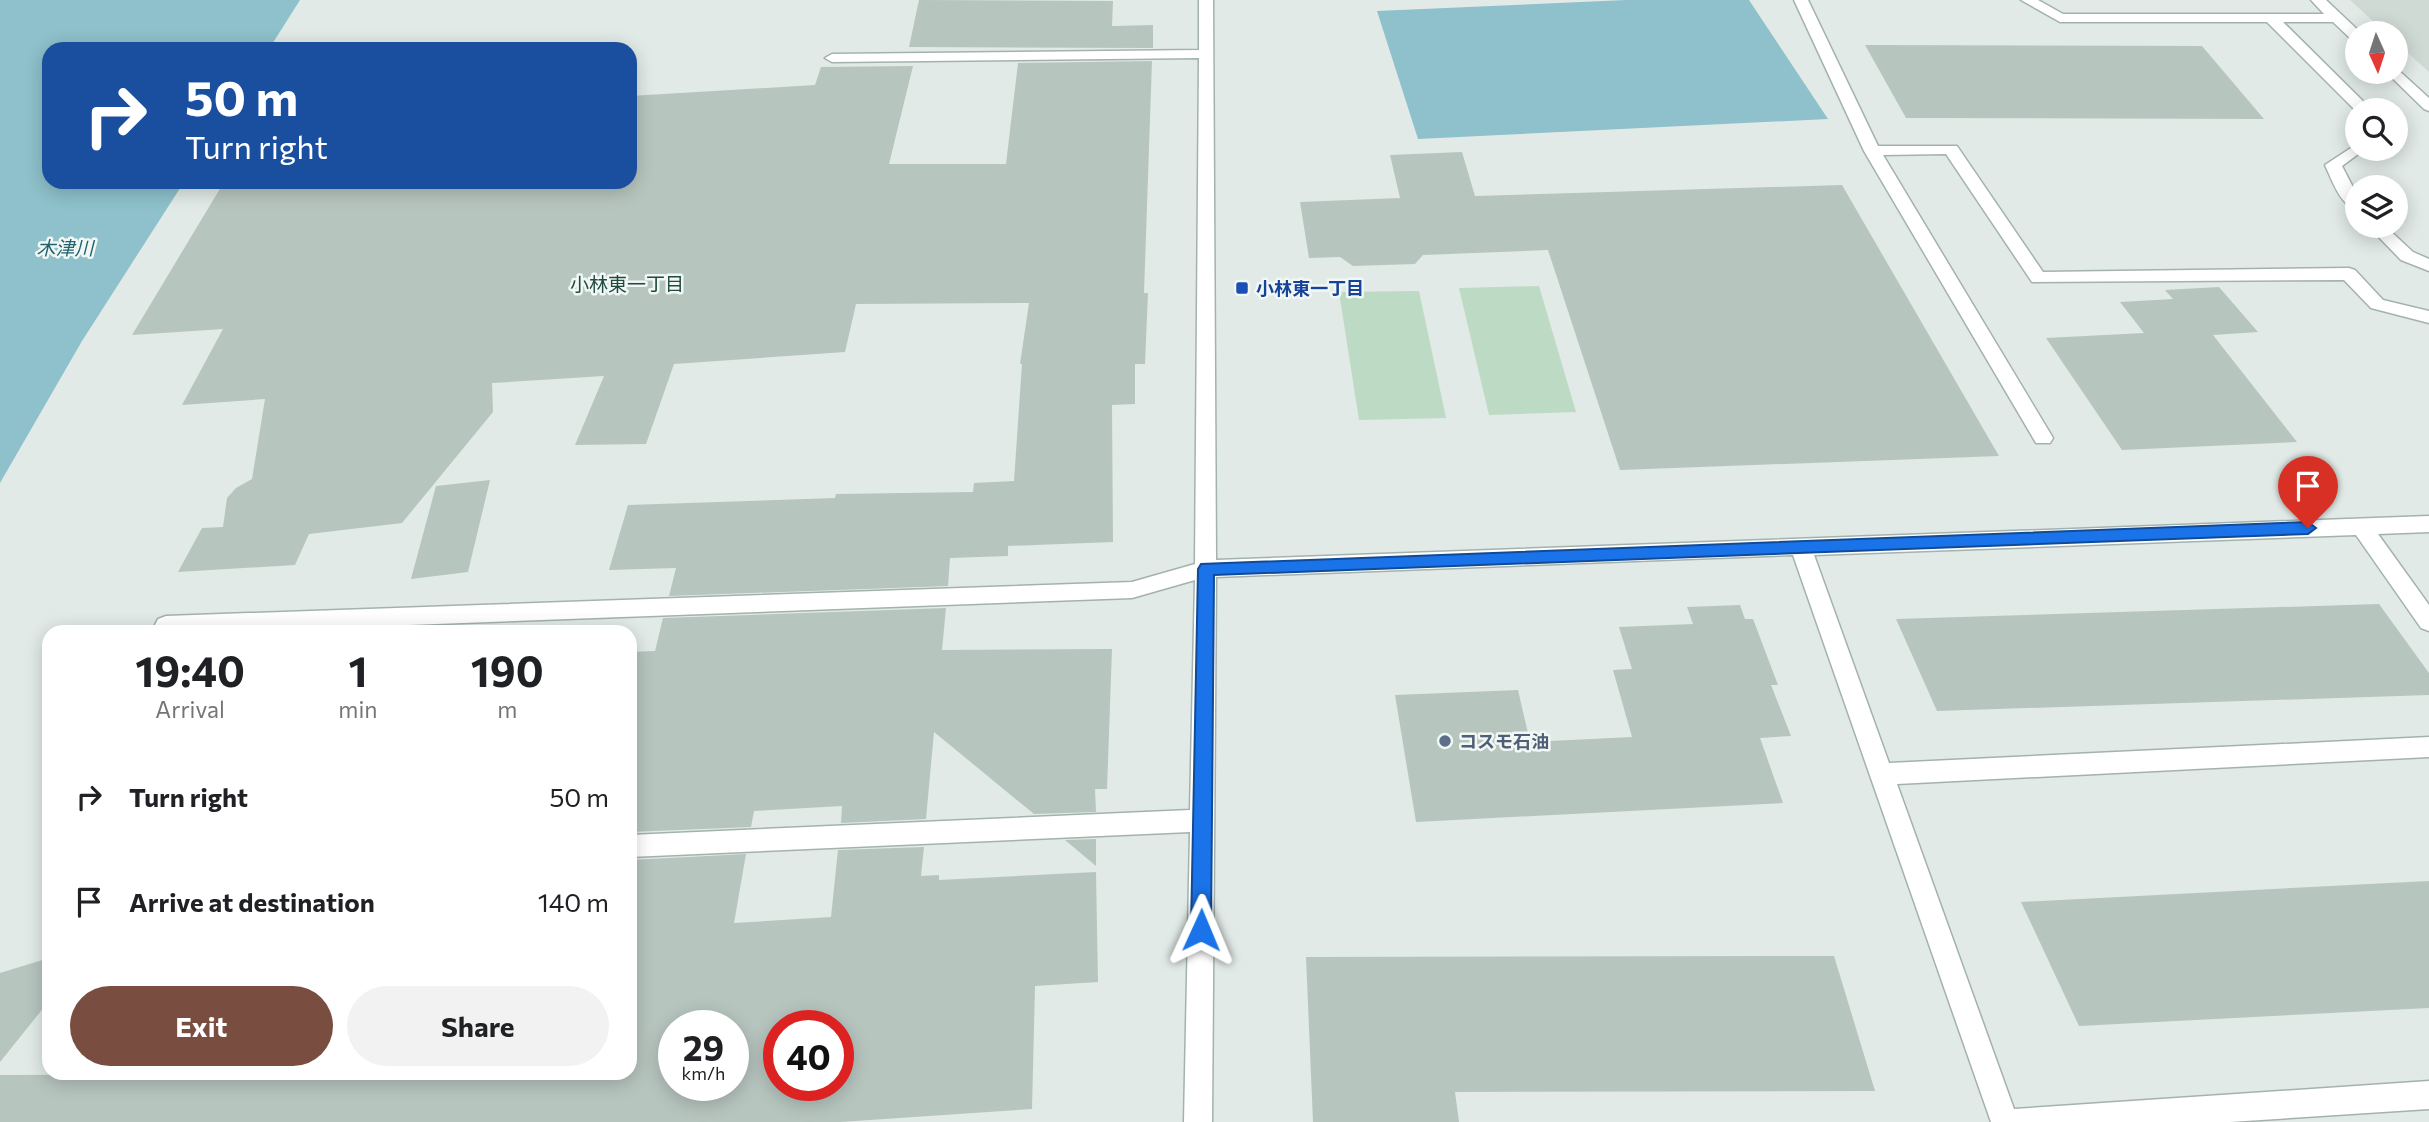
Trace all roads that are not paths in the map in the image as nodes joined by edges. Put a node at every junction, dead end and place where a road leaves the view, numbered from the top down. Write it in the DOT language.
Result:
graph roads {
  1 [pos="1206,0"];
  2 [pos="1801,0"];
  3 [pos="2028,0"];
  4 [pos="2318,0"];
  5 [pos="2272,18"];
  6 [pos="2337,18"];
  7 [pos="2345,26"];
  8 [pos="1206,54"];
  9 [pos="832,58"];
  10 [pos="2406,84"];
  11 [pos="2352,98"];
  12 [pos="2429,106"];
  13 [pos="1872,151"];
  14 [pos="2345,157"];
  15 [pos="2345,190"];
  16 [pos="2388,238"];
  17 [pos="2429,265"];
  18 [pos="2429,317"];
  19 [pos="2043,438"];
  20 [pos="2429,524"];
  21 [pos="2361,526"];
  22 [pos="1800,547"];
  23 [pos="1206,569"];
  24 [pos="2429,622"];
  25 [pos="166,625"];
  26 [pos="2429,747"];
  27 [pos="1882,774"];
  28 [pos="1203,820"];
  29 [pos="637,846"];
  30 [pos="2429,1095"];
  31 [pos="1198,1122"];
  32 [pos="2005,1122"];
  33 [pos="2017,1122"];
  1 -- 8 [label="street"];
  2 -- 13 [label="street"];
  3 -- 5 [label="street"];
  4 -- 6 [label="street"];
  5 -- 6 [label="street"];
  5 -- 11 [label="street"];
  6 -- 7 [label="street"];
  8 -- 9 [label="street"];
  8 -- 23 [label="street"];
  10 -- 12 [label="street"];
  13 -- 18 [label="street"];
  13 -- 19 [label="street"];
  14 -- 15 [label="street"];
  16 -- 17 [label="street"];
  20 -- 21 [label="street"];
  21 -- 22 [label="street"];
  21 -- 24 [label="street"];
  22 -- 23 [label="street"];
  22 -- 27 [label="street"];
  23 -- 25 [label="street"];
  23 -- 28 [label="street"];
  26 -- 27 [label="street"];
  27 -- 32 [label="street"];
  28 -- 29 [label="street"];
  28 -- 31 [label="street"];
  30 -- 33 [label="street"];
}
